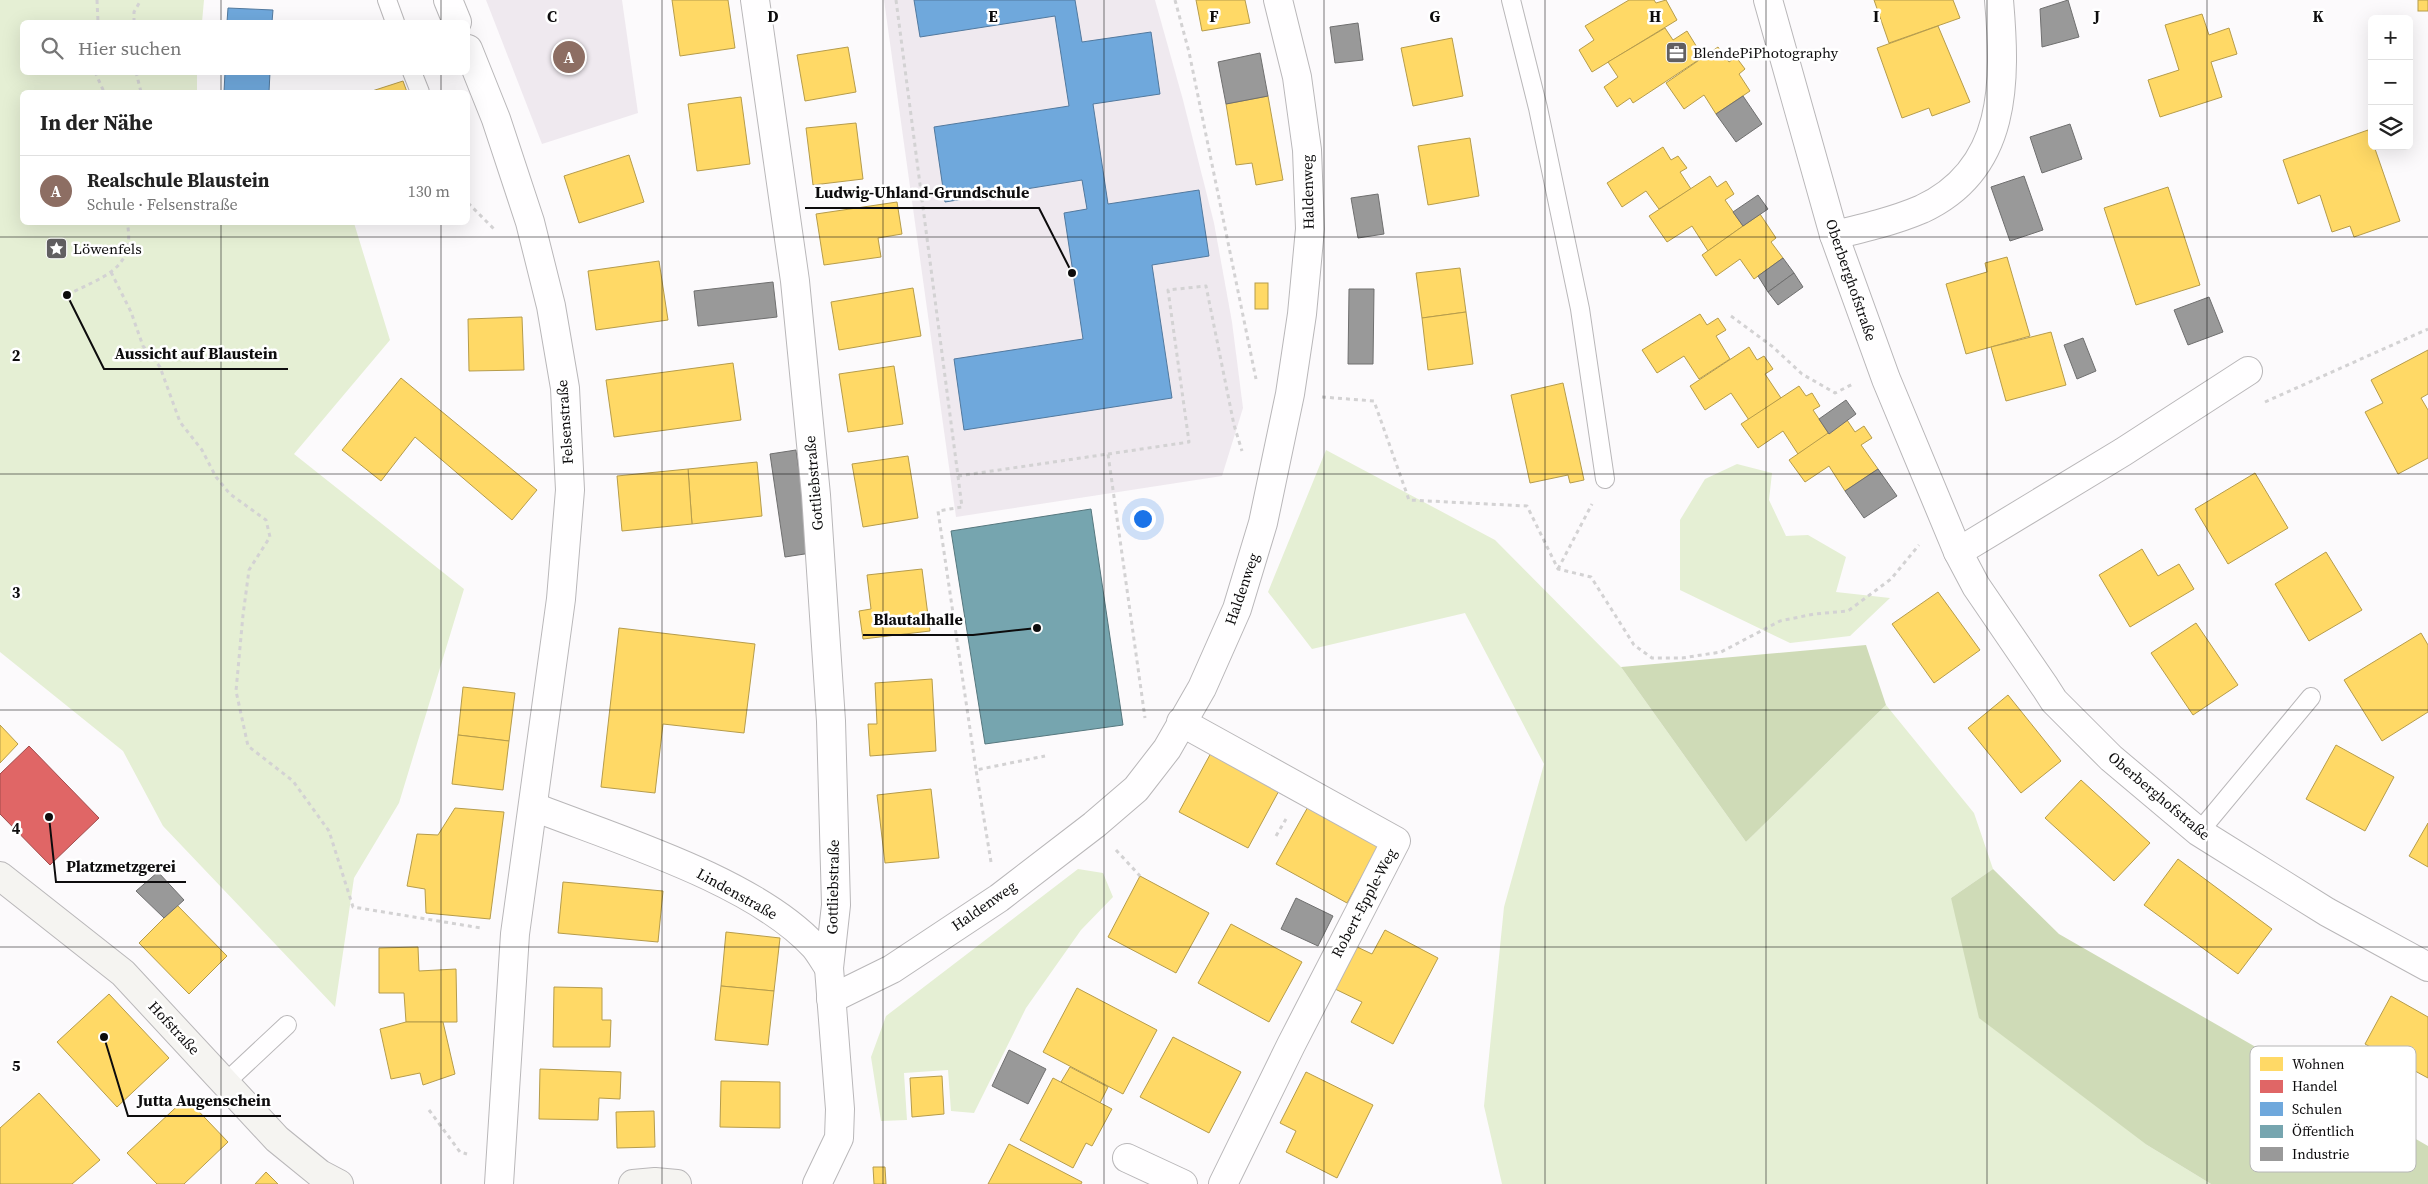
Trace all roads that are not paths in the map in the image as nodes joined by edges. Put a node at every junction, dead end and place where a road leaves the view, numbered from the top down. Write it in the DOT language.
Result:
graph roads {
  1 [pos="387,0"];
  2 [pos="448,0"];
  3 [pos="755,0"];
  4 [pos="1278,0"];
  5 [pos="1511,0"];
  6 [pos="1768,0"];
  7 [pos="1999,0"];
  8 [pos="394,20"];
  9 [pos="456,20"];
  10 [pos="470,54"];
  11 [pos="413,75"];
  12 [pos="419,90"];
  13 [pos="1834,235"];
  14 [pos="2248,371"];
  15 [pos="1605,479"];
  16 [pos="1958,552"];
  17 [pos="2311,697"];
  18 [pos="1182,722"];
  19 [pos="534,807"];
  20 [pos="2199,832"];
  21 [pos="1,879"];
  22 [pos="2428,967"];
  23 [pos="829,968"];
  24 [pos="831,999"];
  25 [pos="287,1025"];
  26 [pos="225,1083"];
  27 [pos="1127,1158"];
  28 [pos="499,1175"];
  29 [pos="339,1184"];
  30 [pos="633,1184"];
  31 [pos="677,1184"];
  32 [pos="817,1184"];
  33 [pos="1183,1184"];
  34 [pos="1223,1184"];
  1 -- 8 [label="lane"];
  2 -- 9 [label="street"];
  3 -- 23 [label="street, Gottliebstraße"];
  4 -- 18 [label="street, Haldenweg"];
  5 -- 15 [label="lane"];
  6 -- 13 [label="street, Oberberghofstraße"];
  7 -- 13 [label="street"];
  10 -- 19 [label="street, Felsenstraße"];
  11 -- 12 [label="lane"];
  13 -- 16 [label="street, Oberberghofstraße"];
  14 -- 16 [label="street"];
  16 -- 20 [label="street, Oberberghofstraße"];
  17 -- 20 [label="lane"];
  18 -- 24 [label="street, Haldenweg"];
  18 -- 34 [label="street, Robert-Epple-Weg"];
  19 -- 23 [label="street, Lindenstraße"];
  19 -- 28 [label="street"];
  20 -- 22 [label="street, Oberberghofstraße"];
  21 -- 26 [label="street, Hofstraße"];
  23 -- 24 [label="street"];
  24 -- 32 [label="street"];
  25 -- 26 [label="lane"];
  26 -- 29 [label="street, Hofstraße"];
  27 -- 33 [label="street"];
  30 -- 31 [label="street"];
}
